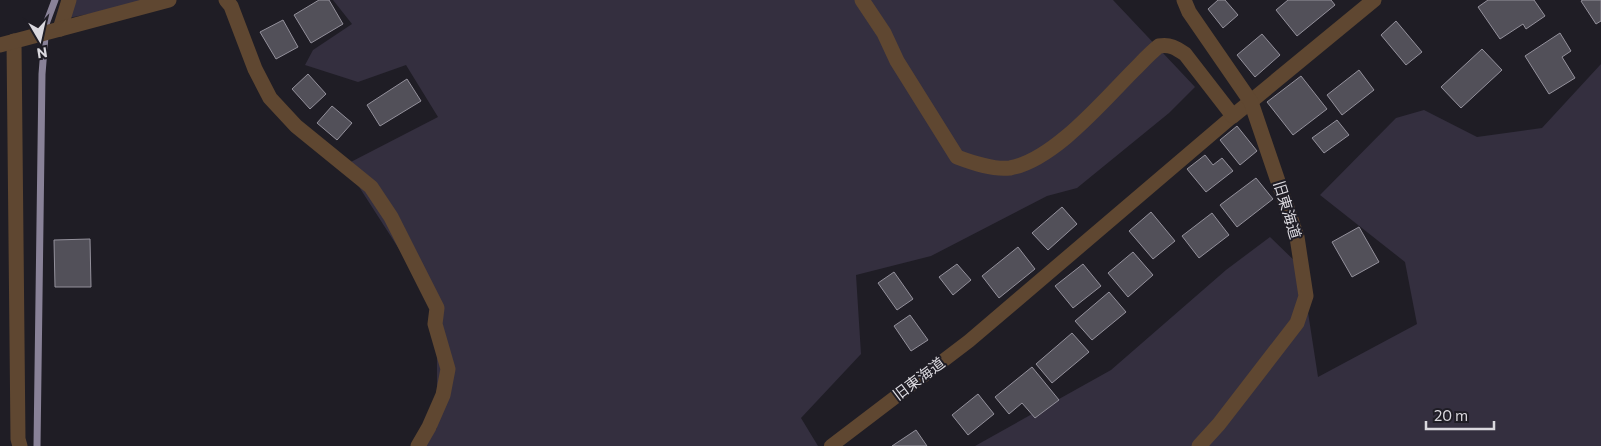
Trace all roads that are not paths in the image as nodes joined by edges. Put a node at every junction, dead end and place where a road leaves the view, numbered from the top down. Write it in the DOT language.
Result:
graph roads {
  1 [pos="69,0"];
  2 [pos="169,0"];
  3 [pos="226,0"];
  4 [pos="862,0"];
  5 [pos="1184,0"];
  6 [pos="1374,0"];
  7 [pos="60,29"];
  8 [pos="7,43"];
  9 [pos="1251,102"];
  10 [pos="1233,116"];
  11 [pos="20,446"];
  12 [pos="418,446"];
  13 [pos="831,446"];
  14 [pos="1200,446"];
  1 -- 7 [label="street"];
  2 -- 7 [label="street"];
  3 -- 12 [label="street"];
  4 -- 10 [label="street"];
  5 -- 9 [label="street, 旧東海道"];
  6 -- 9 [label="street"];
  7 -- 8 [label="street"];
  8 -- 11 [label="street"];
  9 -- 10 [label="street"];
  9 -- 14 [label="street, 旧東海道"];
  10 -- 13 [label="lane, 旧東海道"];
}
